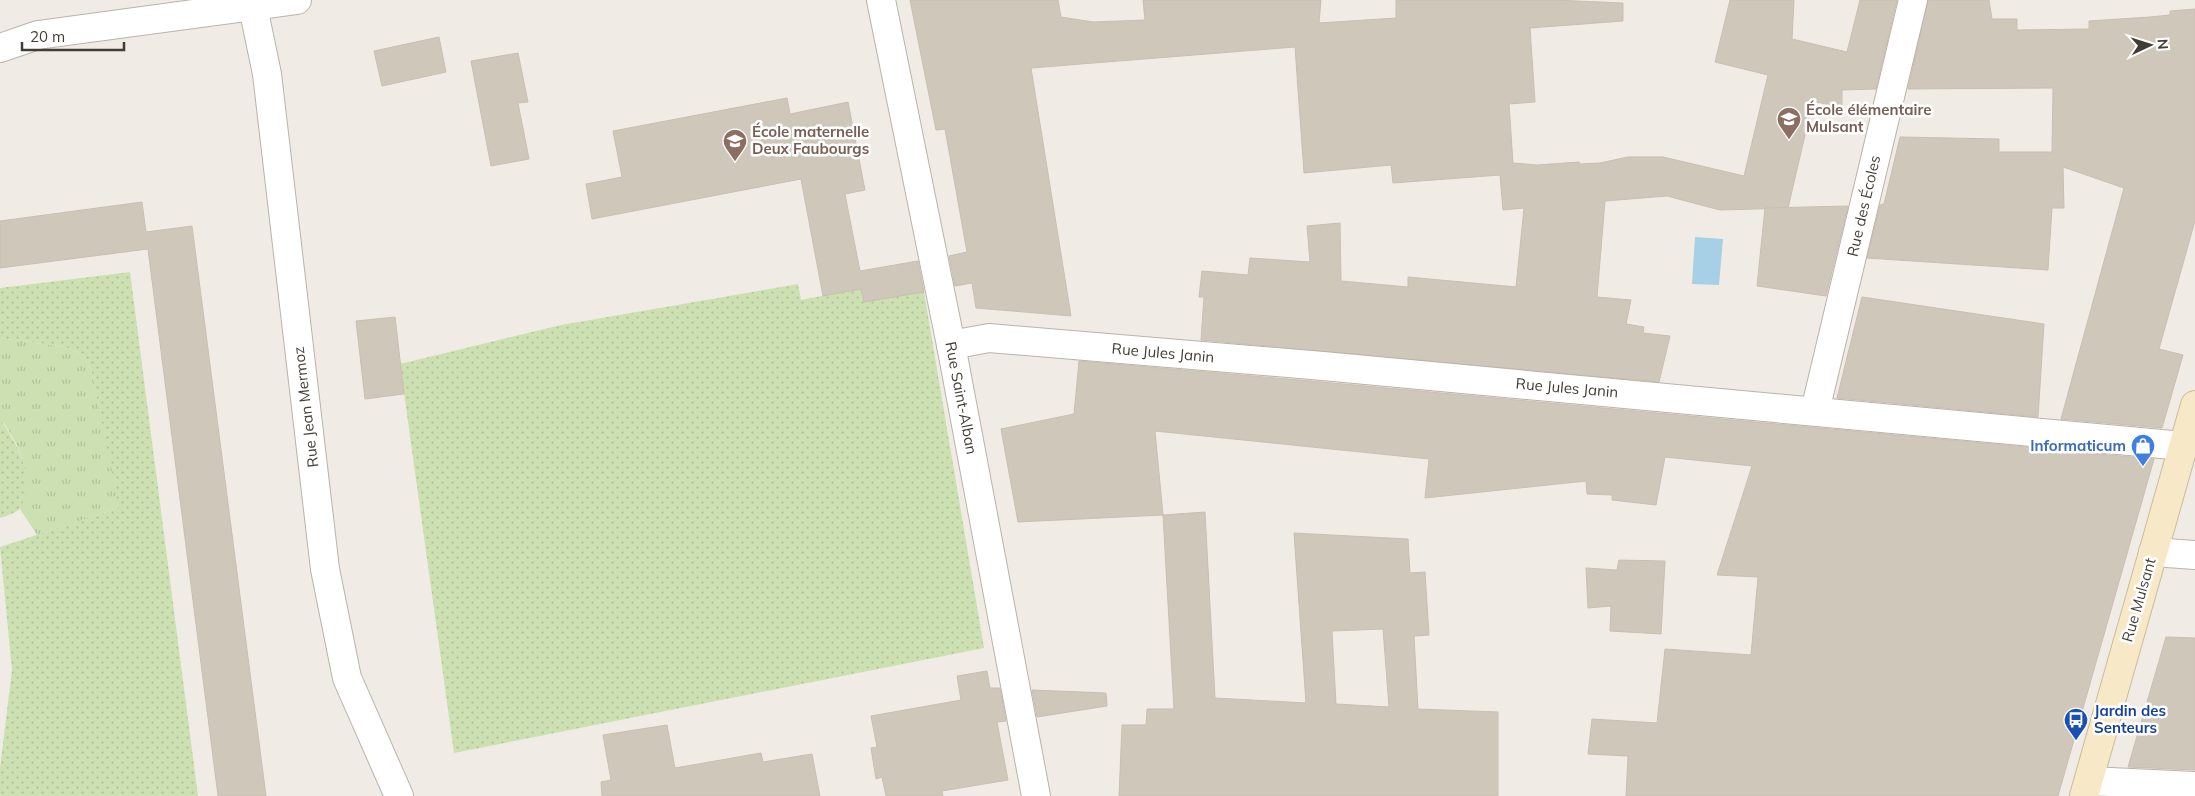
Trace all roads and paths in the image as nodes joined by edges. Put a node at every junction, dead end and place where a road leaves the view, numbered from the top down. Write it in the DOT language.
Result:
graph roads {
  1 [pos="297,0"];
  2 [pos="881,0"];
  3 [pos="1913,0"];
  4 [pos="253,7"];
  5 [pos="0,48"];
  6 [pos="951,345"];
  7 [pos="2195,405"];
  8 [pos="1815,411"];
  9 [pos="2183,446"];
  10 [pos="2153,552"];
  11 [pos="2195,555"];
  12 [pos="2195,786"];
  13 [pos="2086,788"];
  14 [pos="399,796"];
  15 [pos="1036,796"];
  1 -- 4 [label="street"];
  2 -- 6 [label="street, Rue Saint-Alban"];
  3 -- 8 [label="street, Rue des Écoles"];
  4 -- 5 [label="street"];
  4 -- 14 [label="street, Rue Jean Mermoz"];
  6 -- 8 [label="street, Rue Jules Janin"];
  6 -- 15 [label="street, Rue Saint-Alban"];
  7 -- 9 [label="main road, Rue Mulsant"];
  8 -- 9 [label="street, Rue Jules Janin"];
  9 -- 10 [label="main road, Rue Mulsant"];
  10 -- 11 [label="street"];
  10 -- 13 [label="main road, Rue Mulsant"];
  12 -- 13 [label="street"];
}
